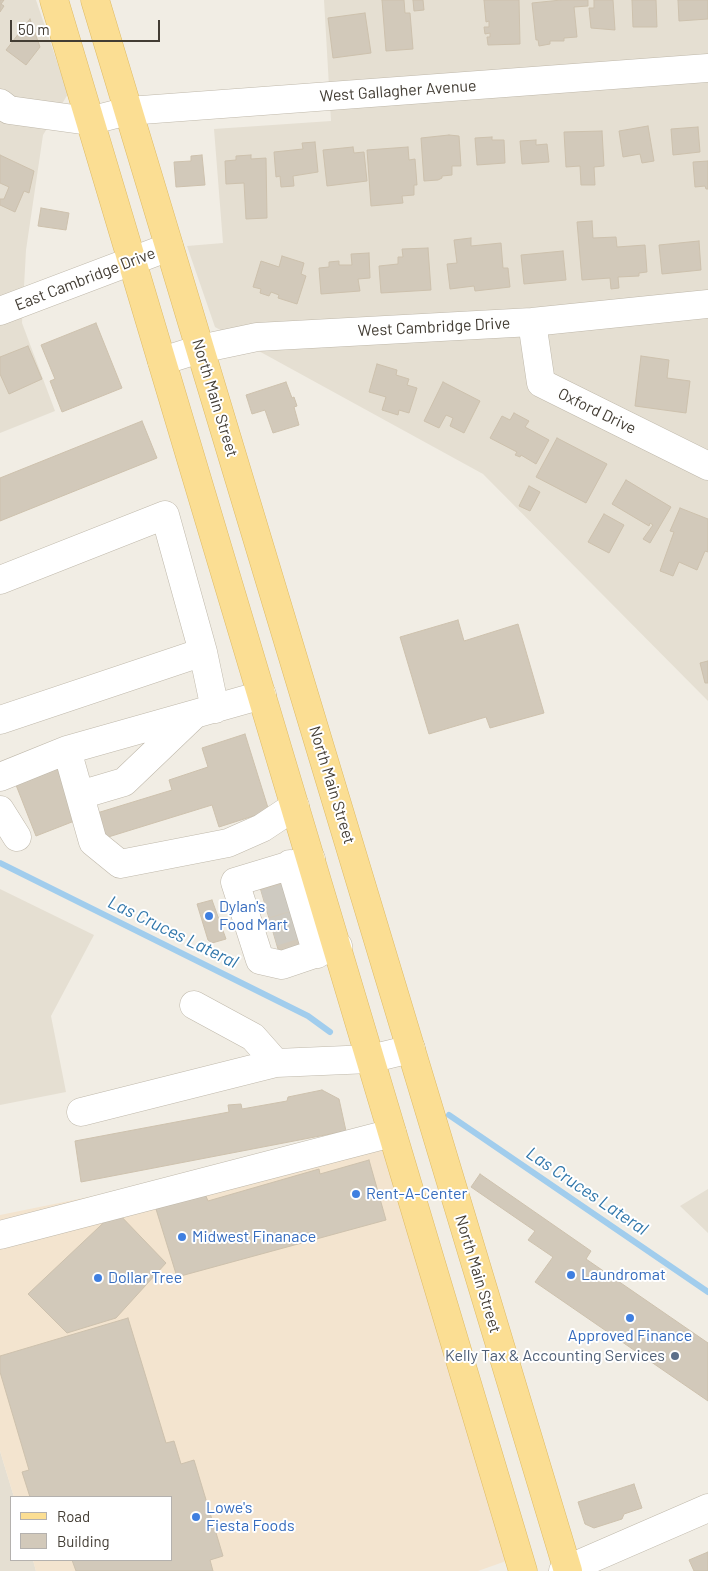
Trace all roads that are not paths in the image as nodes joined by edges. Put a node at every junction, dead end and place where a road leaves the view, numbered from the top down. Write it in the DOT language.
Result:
graph roads {
  1 [pos="54,0"];
  2 [pos="95,0"];
  3 [pos="708,68"];
  4 [pos="0,103"];
  5 [pos="128,111"];
  6 [pos="88,121"];
  7 [pos="169,247"];
  8 [pos="131,260"];
  9 [pos="708,304"];
  10 [pos="0,311"];
  11 [pos="532,322"];
  12 [pos="200,349"];
  13 [pos="162,361"];
  14 [pos="708,466"];
  15 [pos="0,580"];
  16 [pos="203,652"];
  17 [pos="262,695"];
  18 [pos="206,711"];
  19 [pos="0,720"];
  20 [pos="67,750"];
  21 [pos="0,776"];
  22 [pos="80,795"];
  23 [pos="295,806"];
  24 [pos="0,810"];
  25 [pos="17,837"];
  26 [pos="300,861"];
  27 [pos="327,950"];
  28 [pos="194,1005"];
  29 [pos="412,1048"];
  30 [pos="370,1059"];
  31 [pos="276,1063"];
  32 [pos="81,1112"];
  33 [pos="392,1132"];
  34 [pos="466,1233"];
  35 [pos="0,1234"];
  36 [pos="426,1244"];
  37 [pos="708,1508"];
  38 [pos="566,1570"];
  39 [pos="524,1571"];
  1 -- 6 [label="main road"];
  2 -- 5 [label="main road, North Main Street"];
  3 -- 5 [label="street, West Gallagher Avenue"];
  4 -- 6 [label="street"];
  5 -- 6 [label="street, West Gallagher Avenue"];
  5 -- 7 [label="main road, North Main Street"];
  6 -- 8 [label="main road"];
  7 -- 8 [label="street, East Cambridge Drive"];
  7 -- 12 [label="main road, North Main Street"];
  8 -- 10 [label="street, East Cambridge Drive"];
  8 -- 13 [label="main road"];
  9 -- 11 [label="street, West Cambridge Drive"];
  11 -- 12 [label="street, West Cambridge Drive"];
  11 -- 14 [label="street, Oxford Drive"];
  12 -- 13 [label="street, West Cambridge Drive"];
  12 -- 29 [label="main road, North Main Street"];
  13 -- 17 [label="main road"];
  15 -- 16 [label="street"];
  16 -- 18 [label="street"];
  16 -- 19 [label="street"];
  17 -- 18 [label="street"];
  17 -- 23 [label="main road"];
  18 -- 20 [label="street"];
  18 -- 22 [label="street"];
  20 -- 21 [label="street"];
  20 -- 22 [label="street"];
  22 -- 23 [label="street"];
  23 -- 26 [label="main road"];
  24 -- 25 [label="street"];
  26 -- 27 [label="main road"];
  26 -- 27 [label="street"];
  26 -- 27 [label="street"];
  27 -- 30 [label="main road"];
  28 -- 31 [label="street"];
  29 -- 30 [label="street"];
  29 -- 34 [label="main road, North Main Street"];
  30 -- 31 [label="street"];
  30 -- 33 [label="main road"];
  31 -- 32 [label="street"];
  33 -- 35 [label="street"];
  33 -- 36 [label="main road"];
  34 -- 36 [label="main road"];
  34 -- 38 [label="main road, North Main Street"];
  36 -- 39 [label="main road"];
  37 -- 38 [label="street"];
}
